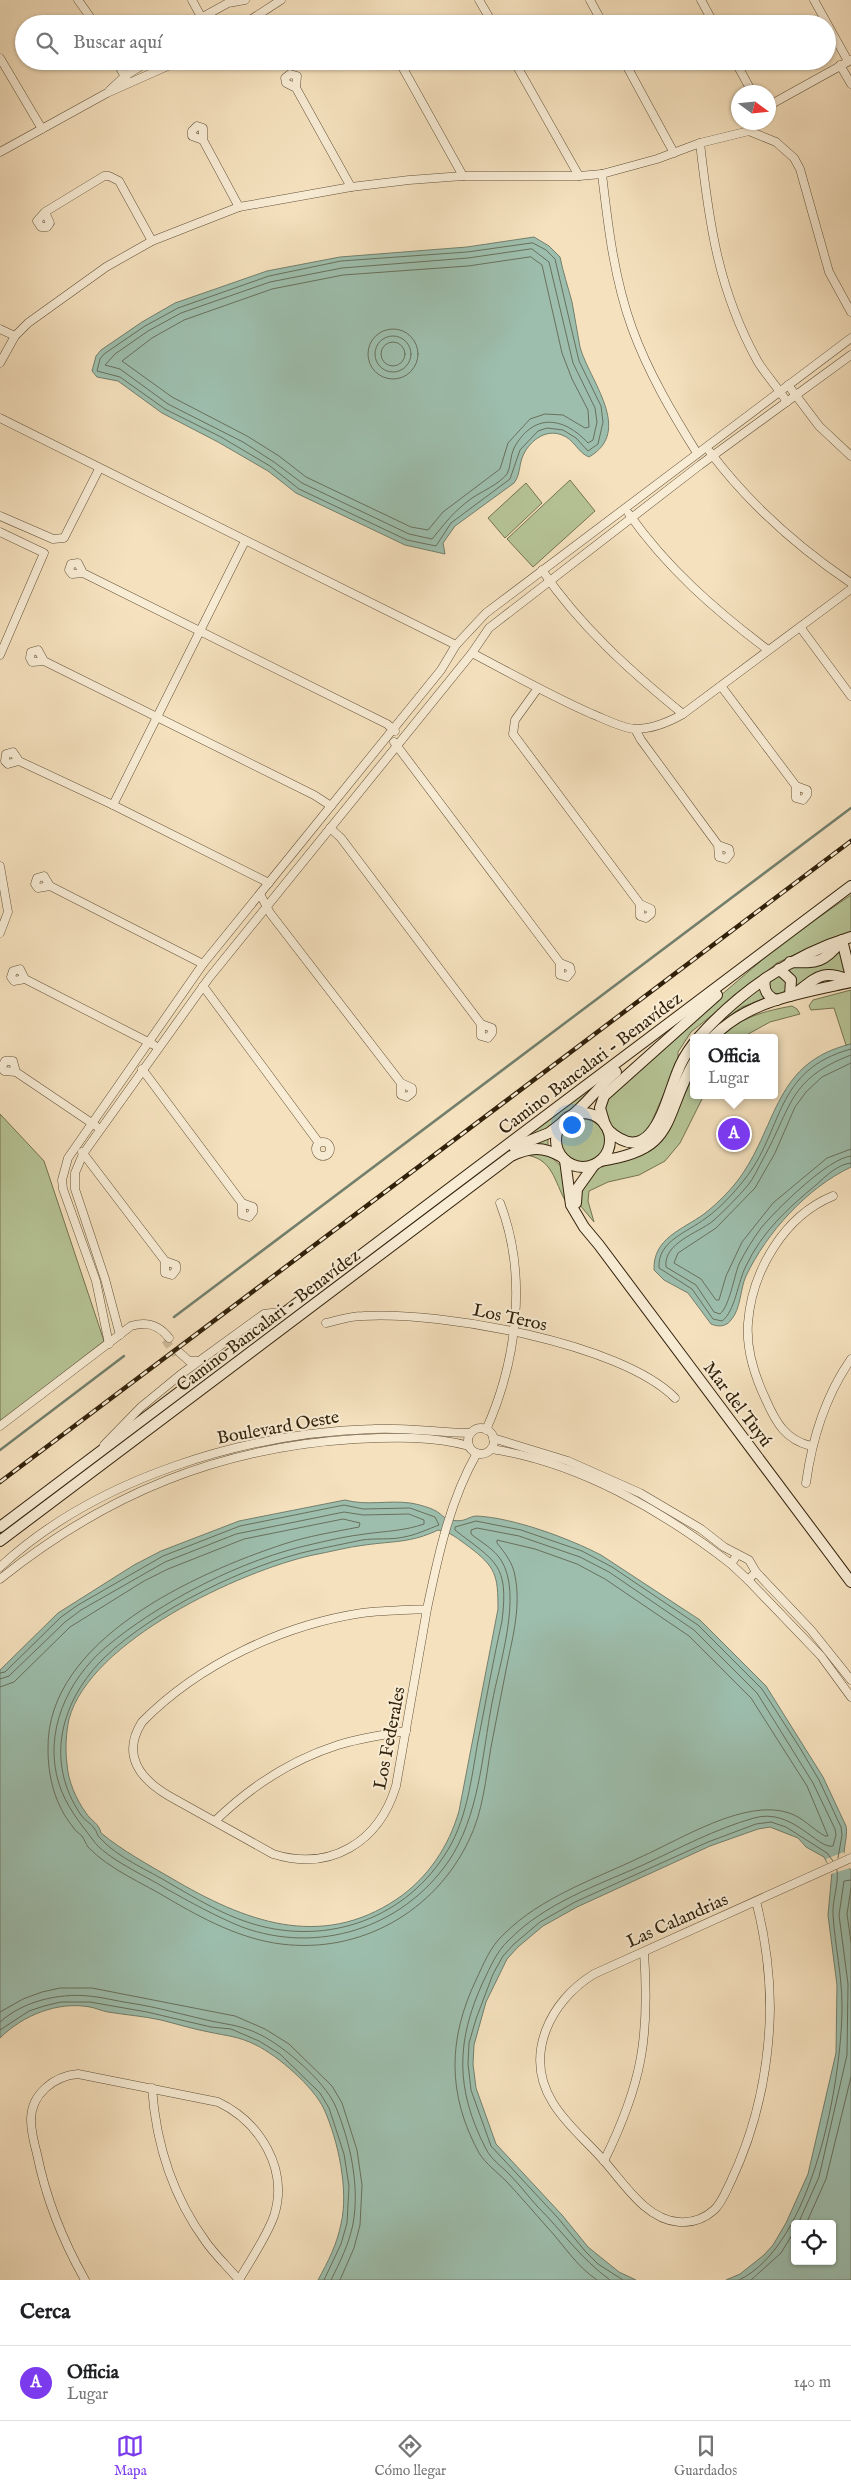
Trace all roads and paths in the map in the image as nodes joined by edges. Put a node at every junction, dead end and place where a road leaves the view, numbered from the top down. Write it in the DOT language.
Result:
graph roads {
  1 [pos="78,0"];
  2 [pos="192,0"];
  3 [pos="245,0"];
  4 [pos="281,0"];
  5 [pos="479,0"];
  6 [pos="590,0"];
  7 [pos="701,0"];
  8 [pos="814,0"];
  9 [pos="89,15"];
  10 [pos="200,15"];
  11 [pos="210,15"];
  12 [pos="258,15"];
  13 [pos="488,15"];
  14 [pos="598,15"];
  15 [pos="709,15"];
  16 [pos="823,15"];
  17 [pos="836,37"];
  18 [pos="0,58"];
  19 [pos="850,60"];
  20 [pos="840,66"];
  21 [pos="836,68"];
  22 [pos="121,70"];
  23 [pos="135,70"];
  24 [pos="159,70"];
  25 [pos="404,70"];
  26 [pos="519,70"];
  27 [pos="629,70"];
  28 [pos="740,70"];
  29 [pos="833,70"];
  30 [pos="125,76"];
  31 [pos="129,84"];
  32 [pos="851,84"];
  33 [pos="748,85"];
  34 [pos="296,88"];
  35 [pos="107,94"];
  36 [pos="776,102"];
  37 [pos="42,129"];
  38 [pos="749,131"];
  39 [pos="203,140"];
  40 [pos="700,143"];
  41 [pos="0,152"];
  42 [pos="674,153"];
  43 [pos="602,174"];
  44 [pos="463,176"];
  45 [pos="579,176"];
  46 [pos="351,187"];
  47 [pos="240,207"];
  48 [pos="45,212"];
  49 [pos="152,241"];
  50 [pos="851,312"];
  51 [pos="0,329"];
  52 [pos="15,336"];
  53 [pos="851,338"];
  54 [pos="851,355"];
  55 [pos="0,363"];
  56 [pos="788,385"];
  57 [pos="779,391"];
  58 [pos="795,396"];
  59 [pos="786,402"];
  60 [pos="0,418"];
  61 [pos="706,446"];
  62 [pos="695,454"];
  63 [pos="713,455"];
  64 [pos="851,456"];
  65 [pos="700,465"];
  66 [pos="99,468"];
  67 [pos="625,508"];
  68 [pos="0,516"];
  69 [pos="632,517"];
  70 [pos="0,532"];
  71 [pos="245,541"];
  72 [pos="542,570"];
  73 [pos="84,573"];
  74 [pos="549,580"];
  75 [pos="851,583"];
  76 [pos="851,589"];
  77 [pos="800,627"];
  78 [pos="200,631"];
  79 [pos="464,636"];
  80 [pos="456,645"];
  81 [pos="474,649"];
  82 [pos="768,650"];
  83 [pos="0,655"];
  84 [pos="449,657"];
  85 [pos="44,660"];
  86 [pos="464,663"];
  87 [pos="721,686"];
  88 [pos="538,688"];
  89 [pos="851,696"];
  90 [pos="683,714"];
  91 [pos="157,718"];
  92 [pos="635,729"];
  93 [pos="390,732"];
  94 [pos="399,741"];
  95 [pos="20,761"];
  96 [pos="796,786"];
  97 [pos="113,805"];
  98 [pos="329,808"];
  99 [pos="338,819"];
  100 [pos="317,824"];
  101 [pos="329,830"];
  102 [pos="718,845"];
  103 [pos="0,866"];
  104 [pos="269,883"];
  105 [pos="50,886"];
  106 [pos="851,886"];
  107 [pos="260,894"];
  108 [pos="0,901"];
  109 [pos="8,904"];
  110 [pos="640,904"];
  111 [pos="267,905"];
  112 [pos="0,933"];
  113 [pos="847,938"];
  114 [pos="774,944"];
  115 [pos="560,964"];
  116 [pos="201,967"];
  117 [pos="779,969"];
  118 [pos="851,977"];
  119 [pos="209,978"];
  120 [pos="766,979"];
  121 [pos="26,980"];
  122 [pos="851,982"];
  123 [pos="190,984"];
  124 [pos="202,988"];
  125 [pos="715,990"];
  126 [pos="791,995"];
  127 [pos="778,1000"];
  128 [pos="481,1024"];
  129 [pos="702,1034"];
  130 [pos="716,1034"];
  131 [pos="150,1042"];
  132 [pos="160,1048"];
  133 [pos="690,1050"];
  134 [pos="135,1065"];
  135 [pos="145,1071"];
  136 [pos="690,1071"];
  137 [pos="16,1072"];
  138 [pos="401,1083"];
  139 [pos="568,1118"];
  140 [pos="94,1124"];
  141 [pos="606,1128"];
  142 [pos="102,1130"];
  143 [pos="320,1143"];
  144 [pos="76,1146"];
  145 [pos="84,1154"];
  146 [pos="564,1159"];
  147 [pos="486,1163"];
  148 [pos="597,1163"];
  149 [pos="833,1196"];
  150 [pos="242,1203"];
  151 [pos="500,1203"];
  152 [pos="599,1245"];
  153 [pos="165,1261"];
  154 [pos="105,1279"];
  155 [pos="96,1281"];
  156 [pos="289,1310"];
  157 [pos="326,1323"];
  158 [pos="514,1331"];
  159 [pos="120,1335"];
  160 [pos="167,1339"];
  161 [pos="108,1344"];
  162 [pos="851,1358"];
  163 [pos="200,1361"];
  164 [pos="180,1375"];
  165 [pos="675,1398"];
  166 [pos="0,1426"];
  167 [pos="486,1430"];
  168 [pos="332,1431"];
  169 [pos="471,1434"];
  170 [pos="493,1438"];
  171 [pos="333,1441"];
  172 [pos="469,1446"];
  173 [pos="811,1446"];
  174 [pos="491,1449"];
  175 [pos="477,1454"];
  176 [pos="91,1459"];
  177 [pos="806,1482"];
  178 [pos="624,1485"];
  179 [pos="620,1494"];
  180 [pos="87,1507"];
  181 [pos="92,1515"];
  182 [pos="0,1527"];
  183 [pos="0,1541"];
  184 [pos="737,1555"];
  185 [pos="730,1564"];
  186 [pos="0,1567"];
  187 [pos="756,1572"];
  188 [pos="0,1579"];
  189 [pos="748,1580"];
  190 [pos="851,1582"];
  191 [pos="427,1609"];
  192 [pos="849,1683"];
  193 [pos="851,1697"];
  194 [pos="406,1731"];
  195 [pos="214,1821"];
  196 [pos="849,1858"];
  197 [pos="756,1901"];
  198 [pos="644,1952"];
  199 [pos="152,2088"];
  200 [pos="604,2161"];
  201 [pos="85,2280"];
  202 [pos="239,2280"];
  1 -- 9 [label="street"];
  2 -- 10 [label="street"];
  3 -- 11 [label="street"];
  4 -- 12 [label="street"];
  5 -- 13 [label="street"];
  6 -- 14 [label="street"];
  7 -- 15 [label="street"];
  8 -- 16 [label="street"];
  17 -- 19 [label="street"];
  18 -- 37 [label="street"];
  19 -- 20 [label="street"];
  20 -- 21 [label="street"];
  20 -- 32 [label="street"];
  22 -- 30 [label="street"];
  23 -- 30 [label="street"];
  24 -- 31 [label="street"];
  25 -- 44 [label="street"];
  26 -- 45 [label="street"];
  27 -- 42 [label="street"];
  28 -- 33 [label="street"];
  29 -- 36 [label="street"];
  30 -- 31 [label="street"];
  30 -- 35 [label="street"];
  31 -- 35 [label="street"];
  34 -- 46 [label="street"];
  35 -- 37 [label="street"];
  37 -- 41 [label="street"];
  38 -- 40 [label="street"];
  38 -- 50 [label="street"];
  39 -- 47 [label="street"];
  40 -- 42 [label="street"];
  40 -- 57 [label="street"];
  42 -- 43 [label="street"];
  43 -- 45 [label="street"];
  43 -- 62 [label="street"];
  44 -- 45 [label="street"];
  44 -- 46 [label="street"];
  46 -- 47 [label="street"];
  47 -- 49 [label="street"];
  48 -- 49 [label="street"];
  49 -- 52 [label="street"];
  51 -- 52 [label="street"];
  52 -- 55 [label="street"];
  53 -- 56 [label="street"];
  54 -- 58 [label="street"];
  56 -- 57 [label="street"];
  56 -- 58 [label="street"];
  57 -- 59 [label="street"];
  57 -- 61 [label="street"];
  58 -- 59 [label="street"];
  58 -- 64 [label="street"];
  59 -- 63 [label="street"];
  60 -- 66 [label="street"];
  61 -- 62 [label="street"];
  61 -- 63 [label="street"];
  62 -- 65 [label="street"];
  62 -- 67 [label="street"];
  63 -- 65 [label="street"];
  63 -- 75 [label="street"];
  65 -- 69 [label="street"];
  66 -- 68 [label="street"];
  66 -- 71 [label="street"];
  67 -- 69 [label="street"];
  67 -- 72 [label="street"];
  69 -- 74 [label="street"];
  69 -- 82 [label="street"];
  70 -- 83 [label="street"];
  71 -- 78 [label="street"];
  71 -- 80 [label="street"];
  72 -- 74 [label="street"];
  72 -- 79 [label="street"];
  73 -- 78 [label="street"];
  74 -- 81 [label="street"];
  74 -- 90 [label="street"];
  76 -- 77 [label="street"];
  77 -- 82 [label="street"];
  77 -- 89 [label="street"];
  78 -- 91 [label="street"];
  78 -- 93 [label="street"];
  79 -- 80 [label="street"];
  79 -- 81 [label="street"];
  80 -- 84 [label="street"];
  81 -- 86 [label="street"];
  81 -- 88 [label="street"];
  82 -- 87 [label="street"];
  84 -- 86 [label="street"];
  84 -- 93 [label="street"];
  85 -- 91 [label="street"];
  86 -- 94 [label="street"];
  87 -- 90 [label="street"];
  87 -- 96 [label="street"];
  88 -- 92 [label="street"];
  88 -- 110 [label="street"];
  90 -- 92 [label="street"];
  91 -- 97 [label="street"];
  91 -- 98 [label="street"];
  92 -- 102 [label="street"];
  93 -- 94 [label="street"];
  93 -- 98 [label="street"];
  94 -- 99 [label="street"];
  94 -- 115 [label="street"];
  95 -- 97 [label="street"];
  97 -- 104 [label="street"];
  98 -- 99 [label="street"];
  98 -- 100 [label="street"];
  99 -- 101 [label="street"];
  100 -- 101 [label="street"];
  100 -- 104 [label="street"];
  101 -- 111 [label="street"];
  101 -- 128 [label="street"];
  103 -- 109 [label="street"];
  104 -- 107 [label="street"];
  105 -- 116 [label="street"];
  106 -- 114 [label="main road, Camino Bancalari - Benavídez"];
  107 -- 111 [label="street"];
  107 -- 116 [label="street"];
  108 -- 109 [label="street"];
  109 -- 112 [label="street"];
  111 -- 119 [label="street"];
  111 -- 138 [label="street"];
  113 -- 117 [label="main road"];
  113 -- 118 [label="main road"];
  114 -- 125 [label="main road, Camino Bancalari - Benavídez"];
  114 -- 141 [label="main road, Camino Bancalari - Benavídez"];
  116 -- 119 [label="street"];
  116 -- 123 [label="street"];
  117 -- 120 [label="main road"];
  117 -- 126 [label="main road"];
  119 -- 124 [label="street"];
  120 -- 127 [label="main road"];
  120 -- 129 [label="main road"];
  121 -- 131 [label="street"];
  122 -- 126 [label="main road"];
  123 -- 124 [label="street"];
  123 -- 131 [label="street"];
  124 -- 132 [label="street"];
  124 -- 143 [label="street"];
  125 -- 139 [label="main road, Camino Bancalari - Benavídez"];
  125 -- 147 [label="main road, Camino Bancalari - Benavídez"];
  126 -- 127 [label="main road"];
  127 -- 130 [label="main road"];
  131 -- 132 [label="street"];
  131 -- 134 [label="street"];
  132 -- 135 [label="street"];
  133 -- 141 [label="main road"];
  134 -- 135 [label="street"];
  134 -- 140 [label="street"];
  135 -- 142 [label="street"];
  135 -- 150 [label="street"];
  136 -- 148 [label="main road"];
  137 -- 140 [label="street"];
  139 -- 141 [label="main road"];
  139 -- 146 [label="main road"];
  139 -- 147 [label="main road, Camino Bancalari - Benavídez"];
  140 -- 142 [label="street"];
  140 -- 144 [label="street"];
  141 -- 148 [label="main road"];
  142 -- 145 [label="street"];
  144 -- 145 [label="street"];
  144 -- 155 [label="street"];
  145 -- 153 [label="street"];
  145 -- 154 [label="street"];
  146 -- 148 [label="main road"];
  146 -- 152 [label="main road"];
  146 -- 183 [label="main road, Camino Bancalari - Benavídez"];
  147 -- 156 [label="main road, Camino Bancalari - Benavídez"];
  148 -- 152 [label="main road"];
  149 -- 173 [label="street"];
  151 -- 158 [label="street"];
  152 -- 190 [label="main road, Mar del Tuyú"];
  154 -- 155 [label="street"];
  154 -- 159 [label="street"];
  155 -- 161 [label="street"];
  156 -- 163 [label="street"];
  156 -- 176 [label="main road, Camino Bancalari - Benavídez"];
  157 -- 158 [label="street, Los Teros"];
  158 -- 165 [label="street, Los Teros"];
  158 -- 167 [label="street"];
  159 -- 160 [label="street"];
  159 -- 161 [label="street"];
  161 -- 166 [label="street"];
  162 -- 173 [label="street"];
  163 -- 164 [label="street"];
  163 -- 164 [label="street"];
  164 -- 176 [label="street"];
  167 -- 169 [label="street"];
  167 -- 170 [label="street"];
  168 -- 169 [label="street, Boulevard Oeste"];
  168 -- 171 [label="street"];
  168 -- 180 [label="street, Boulevard Oeste"];
  169 -- 172 [label="street"];
  170 -- 174 [label="street"];
  170 -- 178 [label="street"];
  171 -- 172 [label="street, Boulevard Oeste"];
  171 -- 181 [label="street, Boulevard Oeste"];
  172 -- 175 [label="street"];
  173 -- 177 [label="street"];
  174 -- 175 [label="street"];
  174 -- 179 [label="street"];
  175 -- 191 [label="street, Los Federales"];
  176 -- 182 [label="main road, Camino Bancalari - Benavídez"];
  178 -- 179 [label="street"];
  178 -- 184 [label="street"];
  179 -- 185 [label="street"];
  180 -- 181 [label="street"];
  180 -- 186 [label="street, Boulevard Oeste"];
  181 -- 188 [label="street, Boulevard Oeste"];
  184 -- 185 [label="street"];
  184 -- 187 [label="street"];
  185 -- 189 [label="street"];
  187 -- 189 [label="street"];
  187 -- 192 [label="street"];
  189 -- 192 [label="street"];
  191 -- 194 [label="street, Los Federales"];
  191 -- 195 [label="street, Los Federales"];
  192 -- 193 [label="street"];
  194 -- 195 [label="street"];
  194 -- 195 [label="street, Los Federales"];
  196 -- 197 [label="street, Las Calandrias"];
  197 -- 198 [label="street, Las Calandrias"];
  197 -- 200 [label="street, Las Calandrias"];
  198 -- 200 [label="street"];
  198 -- 200 [label="street, Las Calandrias"];
  199 -- 201 [label="street"];
  199 -- 202 [label="street"];
  199 -- 202 [label="street"];
}
